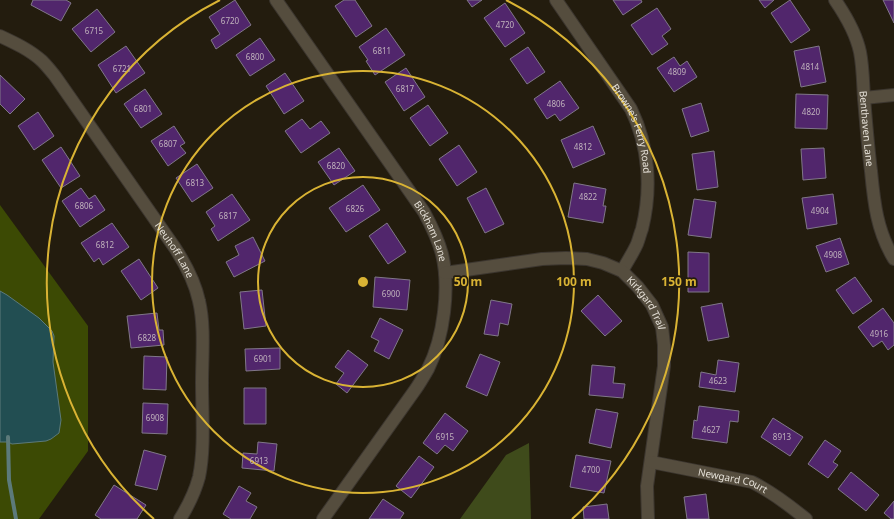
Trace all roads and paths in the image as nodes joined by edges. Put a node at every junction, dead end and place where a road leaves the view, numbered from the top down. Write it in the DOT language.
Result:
graph roads {
  1 [pos="276,0"];
  2 [pos="556,0"];
  3 [pos="835,0"];
  4 [pos="0,36"];
  5 [pos="894,95"];
  6 [pos="864,98"];
  7 [pos="894,259"];
  8 [pos="622,271"];
  9 [pos="445,273"];
  10 [pos="651,462"];
  11 [pos="180,519"];
  12 [pos="323,519"];
  13 [pos="648,519"];
  14 [pos="806,519"];
  1 -- 9 [label="street, Bickham Lane"];
  2 -- 8 [label="street, Browne's Ferry Road"];
  3 -- 6 [label="street, Benthaven Lane"];
  4 -- 11 [label="street, Neuhoff Lane"];
  5 -- 6 [label="street"];
  6 -- 7 [label="street, Benthaven Lane"];
  8 -- 9 [label="street, Kirkgard Trail"];
  8 -- 10 [label="street, Kirkgard Trail"];
  9 -- 12 [label="street, Bickham Lane"];
  10 -- 13 [label="street, Kirkgard Trail"];
  10 -- 14 [label="street, Newgard Court"];
}
